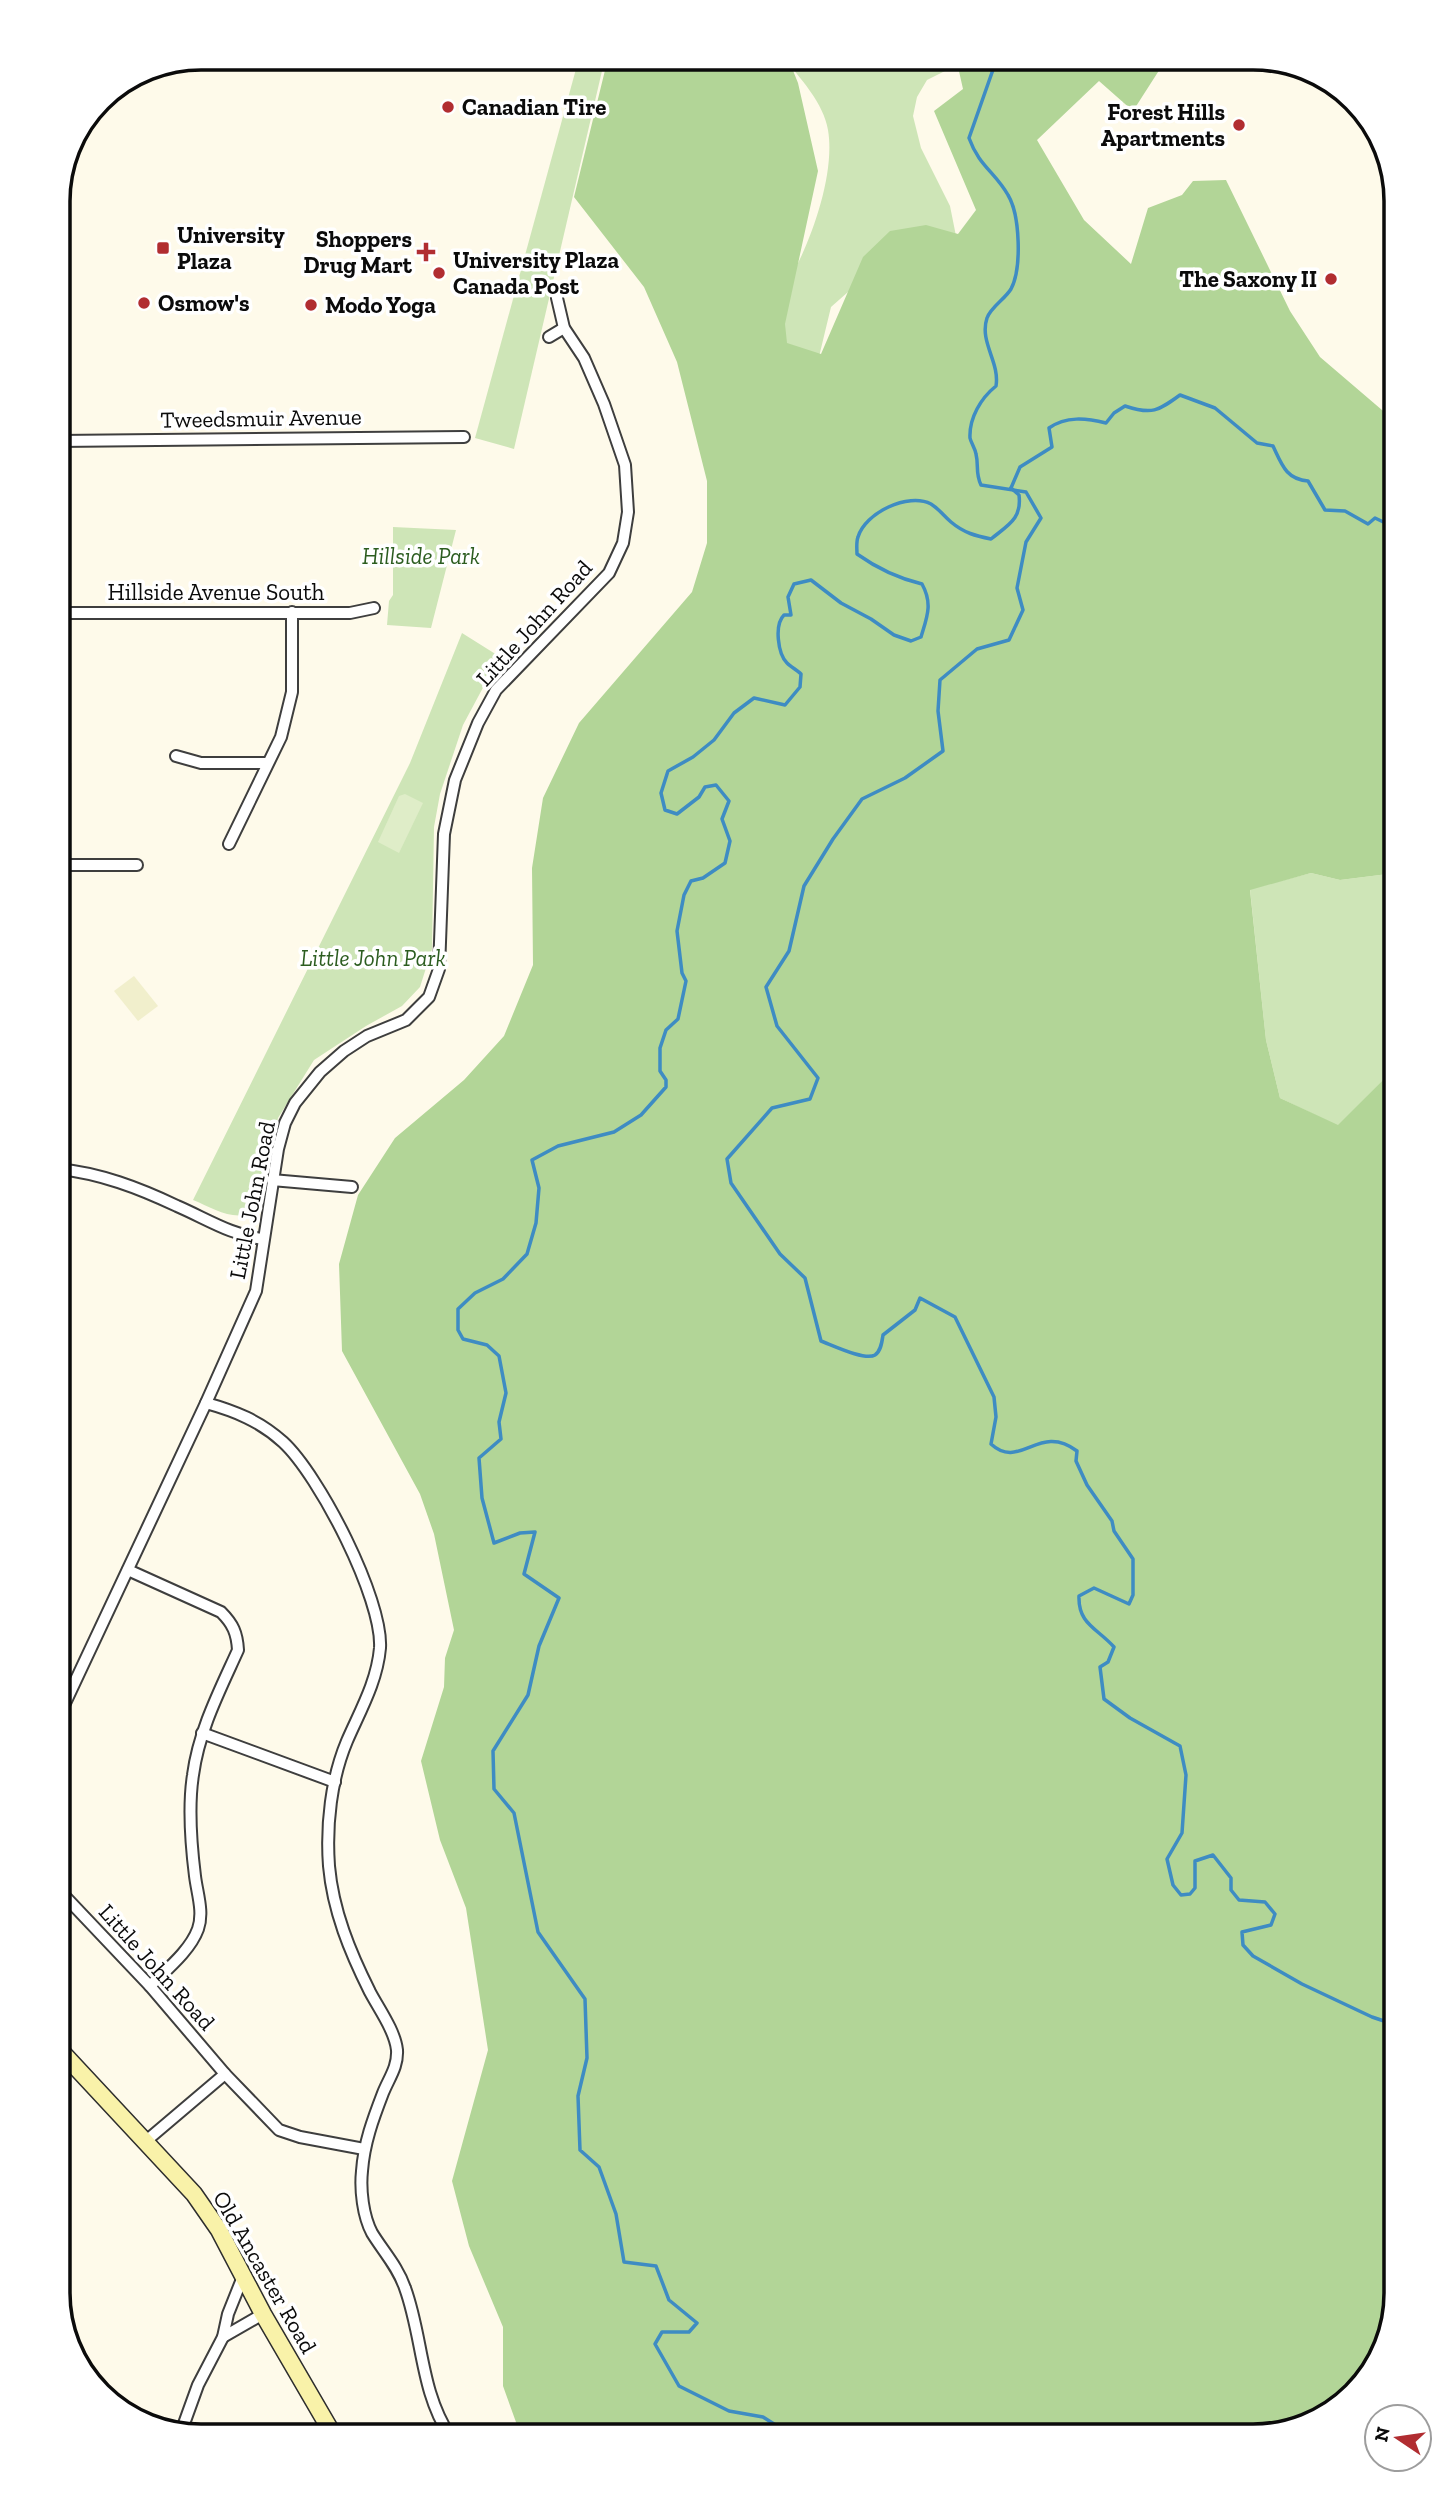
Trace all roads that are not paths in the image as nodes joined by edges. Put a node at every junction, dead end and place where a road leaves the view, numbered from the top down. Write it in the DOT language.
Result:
graph roads {
  1 [pos="557,299"];
  2 [pos="564,328"];
  3 [pos="549,337"];
  4 [pos="464,436"];
  5 [pos="70,441"];
  6 [pos="374,608"];
  7 [pos="292,612"];
  8 [pos="70,613"];
  9 [pos="176,756"];
  10 [pos="267,763"];
  11 [pos="229,844"];
  12 [pos="70,865"];
  13 [pos="137,865"];
  14 [pos="70,1171"];
  15 [pos="272,1180"];
  16 [pos="352,1187"];
  17 [pos="264,1239"];
  18 [pos="206,1403"];
  19 [pos="128,1570"];
  20 [pos="70,1693"];
  21 [pos="202,1733"];
  22 [pos="335,1782"];
  23 [pos="70,1902"];
  24 [pos="150,1986"];
  25 [pos="70,2061"];
  26 [pos="225,2074"];
  27 [pos="146,2141"];
  28 [pos="364,2149"];
  29 [pos="244,2274"];
  30 [pos="263,2314"];
  31 [pos="223,2337"];
  32 [pos="184,2422"];
  33 [pos="327,2424"];
  34 [pos="442,2424"];
  1 -- 2 [label="street, Little John Road"];
  2 -- 3 [label="street"];
  2 -- 15 [label="street, Little John Road"];
  4 -- 5 [label="street, Tweedsmuir Avenue"];
  6 -- 7 [label="street, Hillside Avenue South"];
  7 -- 8 [label="street, Hillside Avenue South"];
  7 -- 10 [label="street"];
  9 -- 10 [label="street"];
  10 -- 11 [label="street"];
  12 -- 13 [label="street"];
  14 -- 17 [label="street"];
  15 -- 16 [label="street"];
  15 -- 17 [label="street, Little John Road"];
  17 -- 18 [label="street, Little John Road"];
  18 -- 19 [label="street, Little John Road"];
  18 -- 22 [label="street"];
  19 -- 20 [label="street, Little John Road"];
  19 -- 21 [label="street"];
  21 -- 22 [label="street"];
  21 -- 24 [label="street"];
  22 -- 28 [label="street"];
  23 -- 24 [label="street, Little John Road"];
  24 -- 26 [label="street, Little John Road"];
  25 -- 27 [label="street, Old Ancaster Road"];
  26 -- 27 [label="street"];
  26 -- 28 [label="street, Little John Road"];
  27 -- 29 [label="street, Old Ancaster Road"];
  28 -- 34 [label="street"];
  29 -- 30 [label="street, Old Ancaster Road"];
  29 -- 31 [label="street"];
  30 -- 31 [label="street"];
  30 -- 33 [label="street, Old Ancaster Road"];
  31 -- 32 [label="street"];
}
